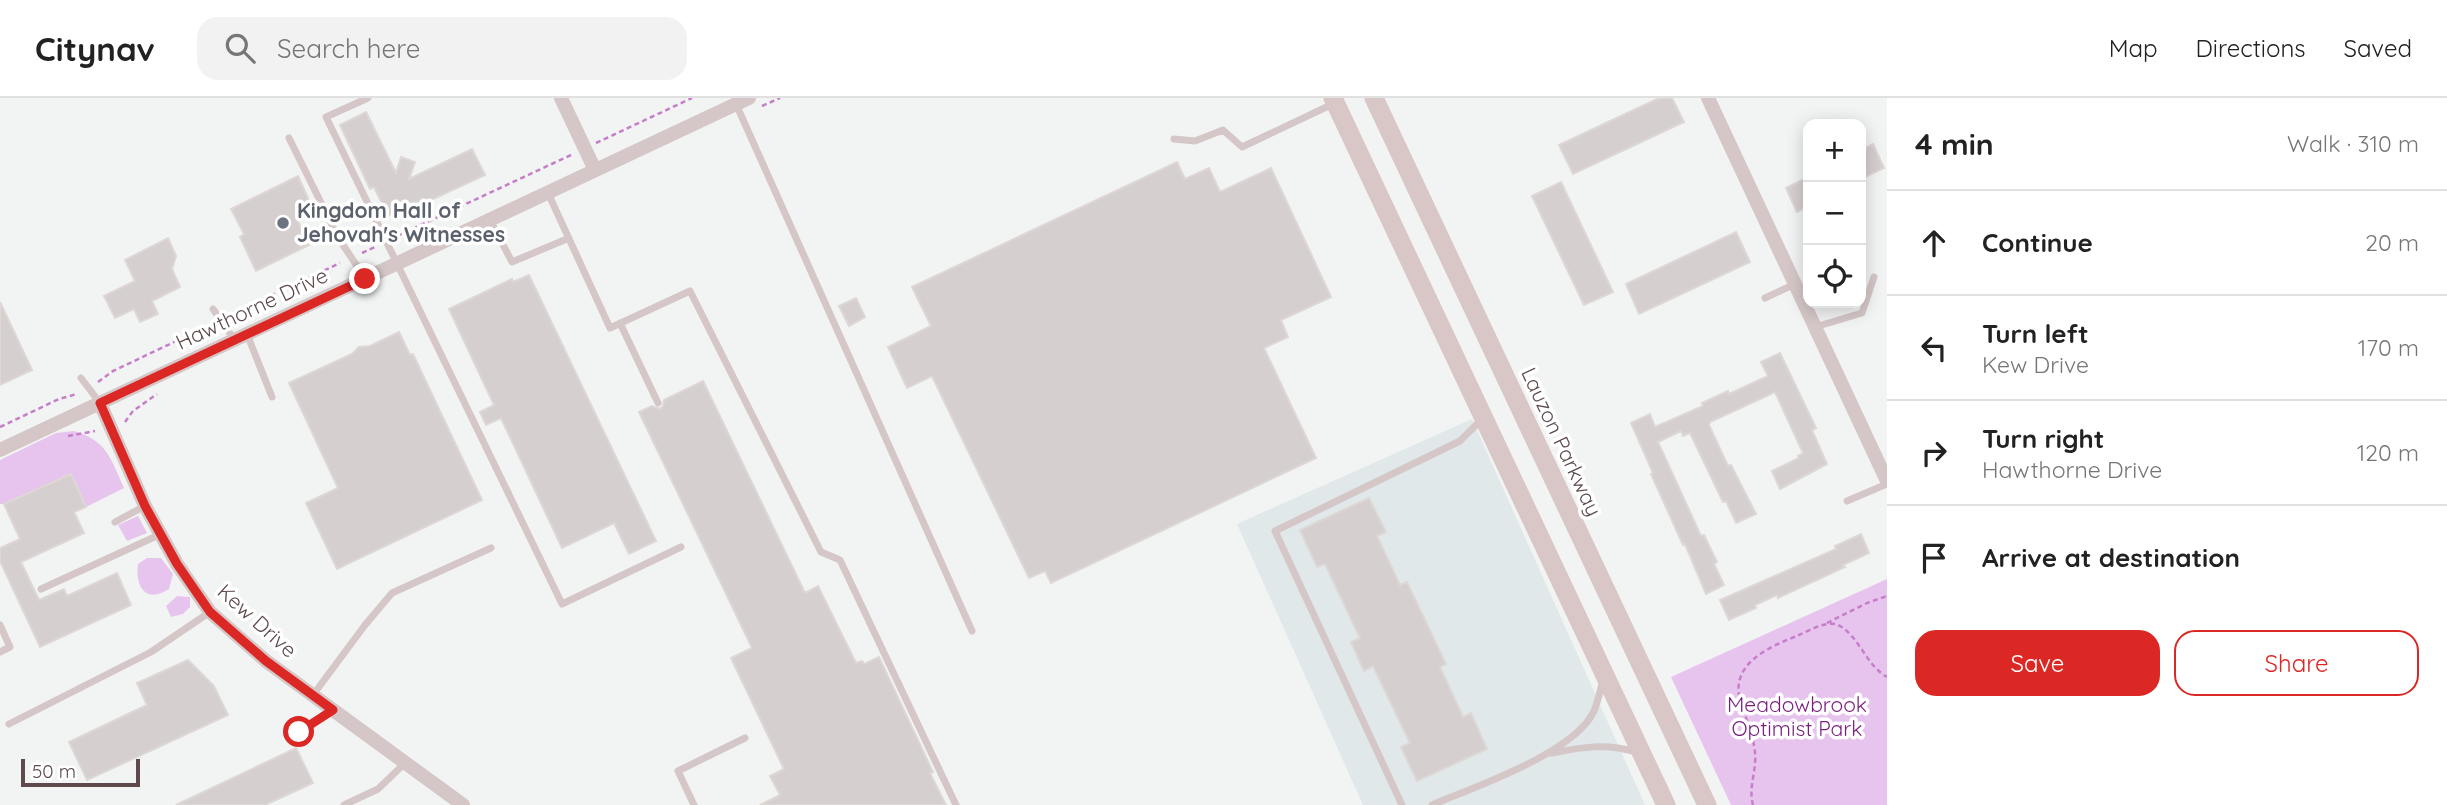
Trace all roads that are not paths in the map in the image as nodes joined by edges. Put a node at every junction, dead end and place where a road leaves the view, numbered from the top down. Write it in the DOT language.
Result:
graph roads {
  1 [pos="368,98"];
  2 [pos="561,98"];
  3 [pos="1374,98"];
  4 [pos="1708,98"];
  5 [pos="1334,100"];
  6 [pos="748,103"];
  7 [pos="289,138"];
  8 [pos="1174,139"];
  9 [pos="595,170"];
  10 [pos="548,193"];
  11 [pos="490,220"];
  12 [pos="569,238"];
  13 [pos="397,263"];
  14 [pos="1874,277"];
  15 [pos="365,279"];
  16 [pos="1794,284"];
  17 [pos="1765,298"];
  18 [pos="213,309"];
  19 [pos="620,323"];
  20 [pos="1815,327"];
  21 [pos="241,337"];
  22 [pos="81,378"];
  23 [pos="272,397"];
  24 [pos="100,403"];
  25 [pos="658,403"];
  26 [pos="1483,418"];
  27 [pos="0,450"];
  28 [pos="1887,483"];
  29 [pos="1847,501"];
  30 [pos="145,506"];
  31 [pos="115,522"];
  32 [pos="161,534"];
  33 [pos="681,547"];
  34 [pos="491,548"];
  35 [pos="41,589"];
  36 [pos="210,612"];
  37 [pos="0,625"];
  38 [pos="972,631"];
  39 [pos="0,652"];
  40 [pos="1604,675"];
  41 [pos="313,695"];
  42 [pos="333,710"];
  43 [pos="9,724"];
  44 [pos="299,732"];
  45 [pos="745,738"];
  46 [pos="1548,754"];
  47 [pos="1642,754"];
  48 [pos="405,763"];
  49 [pos="344,805"];
  50 [pos="463,805"];
  51 [pos="694,805"];
  52 [pos="956,805"];
  53 [pos="1402,805"];
  54 [pos="1432,805"];
  55 [pos="1666,805"];
  56 [pos="1707,805"];
  1 -- 13 [label="lane"];
  2 -- 9 [label="street"];
  3 -- 56 [label="main road, Lauzon Parkway"];
  4 -- 16 [label="street"];
  5 -- 8 [label="lane"];
  5 -- 26 [label="main road"];
  6 -- 9 [label="street, Hawthorne Drive"];
  6 -- 38 [label="lane"];
  7 -- 15 [label="lane"];
  9 -- 10 [label="street, Hawthorne Drive"];
  10 -- 11 [label="street, Hawthorne Drive"];
  10 -- 12 [label="lane"];
  11 -- 12 [label="lane"];
  11 -- 13 [label="street, Hawthorne Drive"];
  12 -- 19 [label="lane"];
  13 -- 15 [label="street, Hawthorne Drive"];
  13 -- 33 [label="lane"];
  14 -- 20 [label="lane"];
  15 -- 21 [label="street, Hawthorne Drive"];
  16 -- 17 [label="lane"];
  16 -- 20 [label="street"];
  18 -- 21 [label="lane"];
  19 -- 25 [label="lane"];
  19 -- 52 [label="lane"];
  20 -- 28 [label="street"];
  21 -- 23 [label="lane"];
  21 -- 24 [label="street, Hawthorne Drive"];
  22 -- 24 [label="lane"];
  24 -- 27 [label="street, Hawthorne Drive"];
  24 -- 30 [label="street, Kew Drive"];
  26 -- 40 [label="main road"];
  26 -- 53 [label="lane"];
  28 -- 29 [label="lane"];
  30 -- 31 [label="lane"];
  30 -- 32 [label="street, Kew Drive"];
  32 -- 35 [label="lane"];
  32 -- 36 [label="street, Kew Drive"];
  34 -- 41 [label="lane"];
  36 -- 41 [label="street, Kew Drive"];
  36 -- 43 [label="lane"];
  37 -- 39 [label="lane"];
  40 -- 46 [label="lane"];
  40 -- 47 [label="main road"];
  41 -- 42 [label="street, Kew Drive"];
  42 -- 44 [label="lane"];
  42 -- 48 [label="street, Kew Drive"];
  45 -- 51 [label="lane"];
  46 -- 47 [label="lane"];
  46 -- 54 [label="lane"];
  47 -- 55 [label="main road"];
  48 -- 49 [label="lane"];
  48 -- 50 [label="street, Kew Drive"];
}
